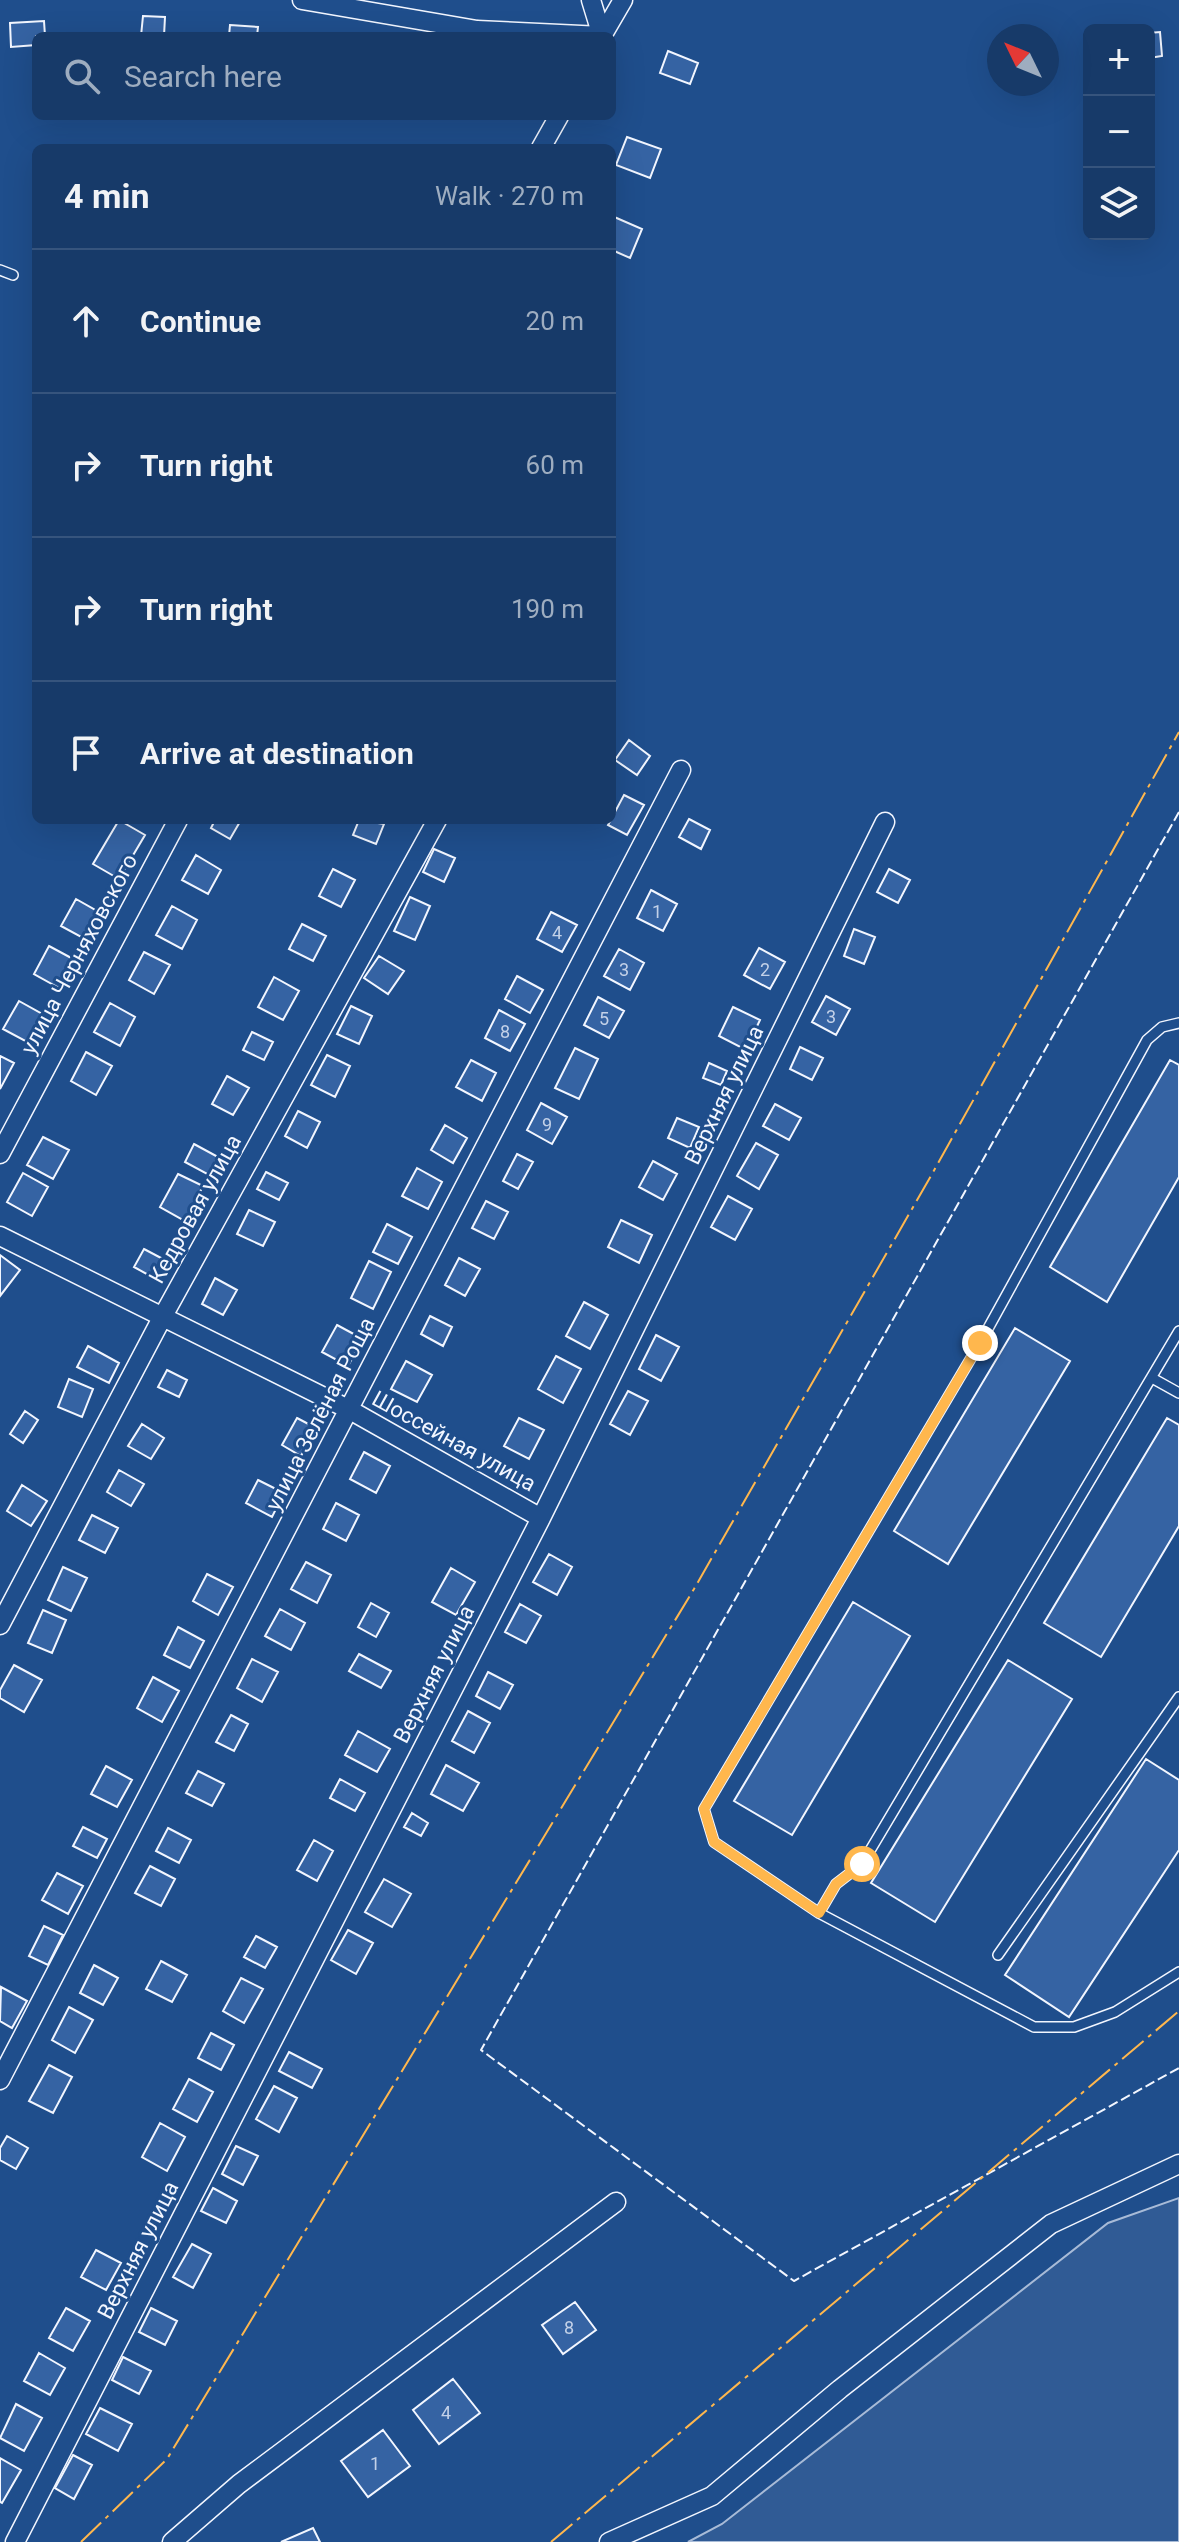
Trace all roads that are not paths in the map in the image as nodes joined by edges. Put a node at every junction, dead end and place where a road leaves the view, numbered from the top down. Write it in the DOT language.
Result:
graph roads {
  1 [pos="302,0"];
  2 [pos="591,0"];
  3 [pos="623,0"];
  4 [pos="519,32"];
  5 [pos="601,32"];
  6 [pos="604,32"];
  7 [pos="557,120"];
  8 [pos="543,144"];
  9 [pos="0,270"];
  10 [pos="13,275"];
  11 [pos="681,770"];
  12 [pos="885,822"];
  13 [pos="176,824"];
  14 [pos="435,824"];
  15 [pos="1179,1023"];
  16 [pos="0,1154"];
  17 [pos="0,1236"];
  18 [pos="163,1316"];
  19 [pos="1179,1331"];
  20 [pos="1152,1378"];
  21 [pos="1179,1393"];
  22 [pos="350,1410"];
  23 [pos="541,1518"];
  24 [pos="0,1625"];
  25 [pos="1179,1697"];
  26 [pos="819,1913"];
  27 [pos="998,1955"];
  28 [pos="1179,1972"];
  29 [pos="0,2080"];
  30 [pos="1179,2164"];
  31 [pos="616,2202"];
  32 [pos="15,2542"];
  33 [pos="172,2542"];
  34 [pos="609,2542"];
  1 -- 4 [label="street"];
  2 -- 5 [label="street"];
  3 -- 6 [label="street"];
  7 -- 8 [label="street"];
  9 -- 10 [label="lane"];
  11 -- 22 [label="street, улица Зелёная Роща"];
  12 -- 23 [label="street, Верхняя улица"];
  13 -- 16 [label="street, улица Черняховского"];
  14 -- 18 [label="street, Кедровая улица"];
  15 -- 26 [label="lane"];
  17 -- 18 [label="street, Шоссейная улица"];
  18 -- 22 [label="street, Шоссейная улица"];
  18 -- 24 [label="street, Кедровая улица"];
  19 -- 20 [label="lane"];
  20 -- 21 [label="lane"];
  20 -- 26 [label="lane"];
  22 -- 23 [label="street, Шоссейная улица"];
  22 -- 29 [label="street, улица Зелёная Роща"];
  23 -- 32 [label="street, Верхняя улица"];
  25 -- 27 [label="lane"];
  26 -- 28 [label="lane"];
  30 -- 34 [label="street"];
  31 -- 33 [label="street"];
}
